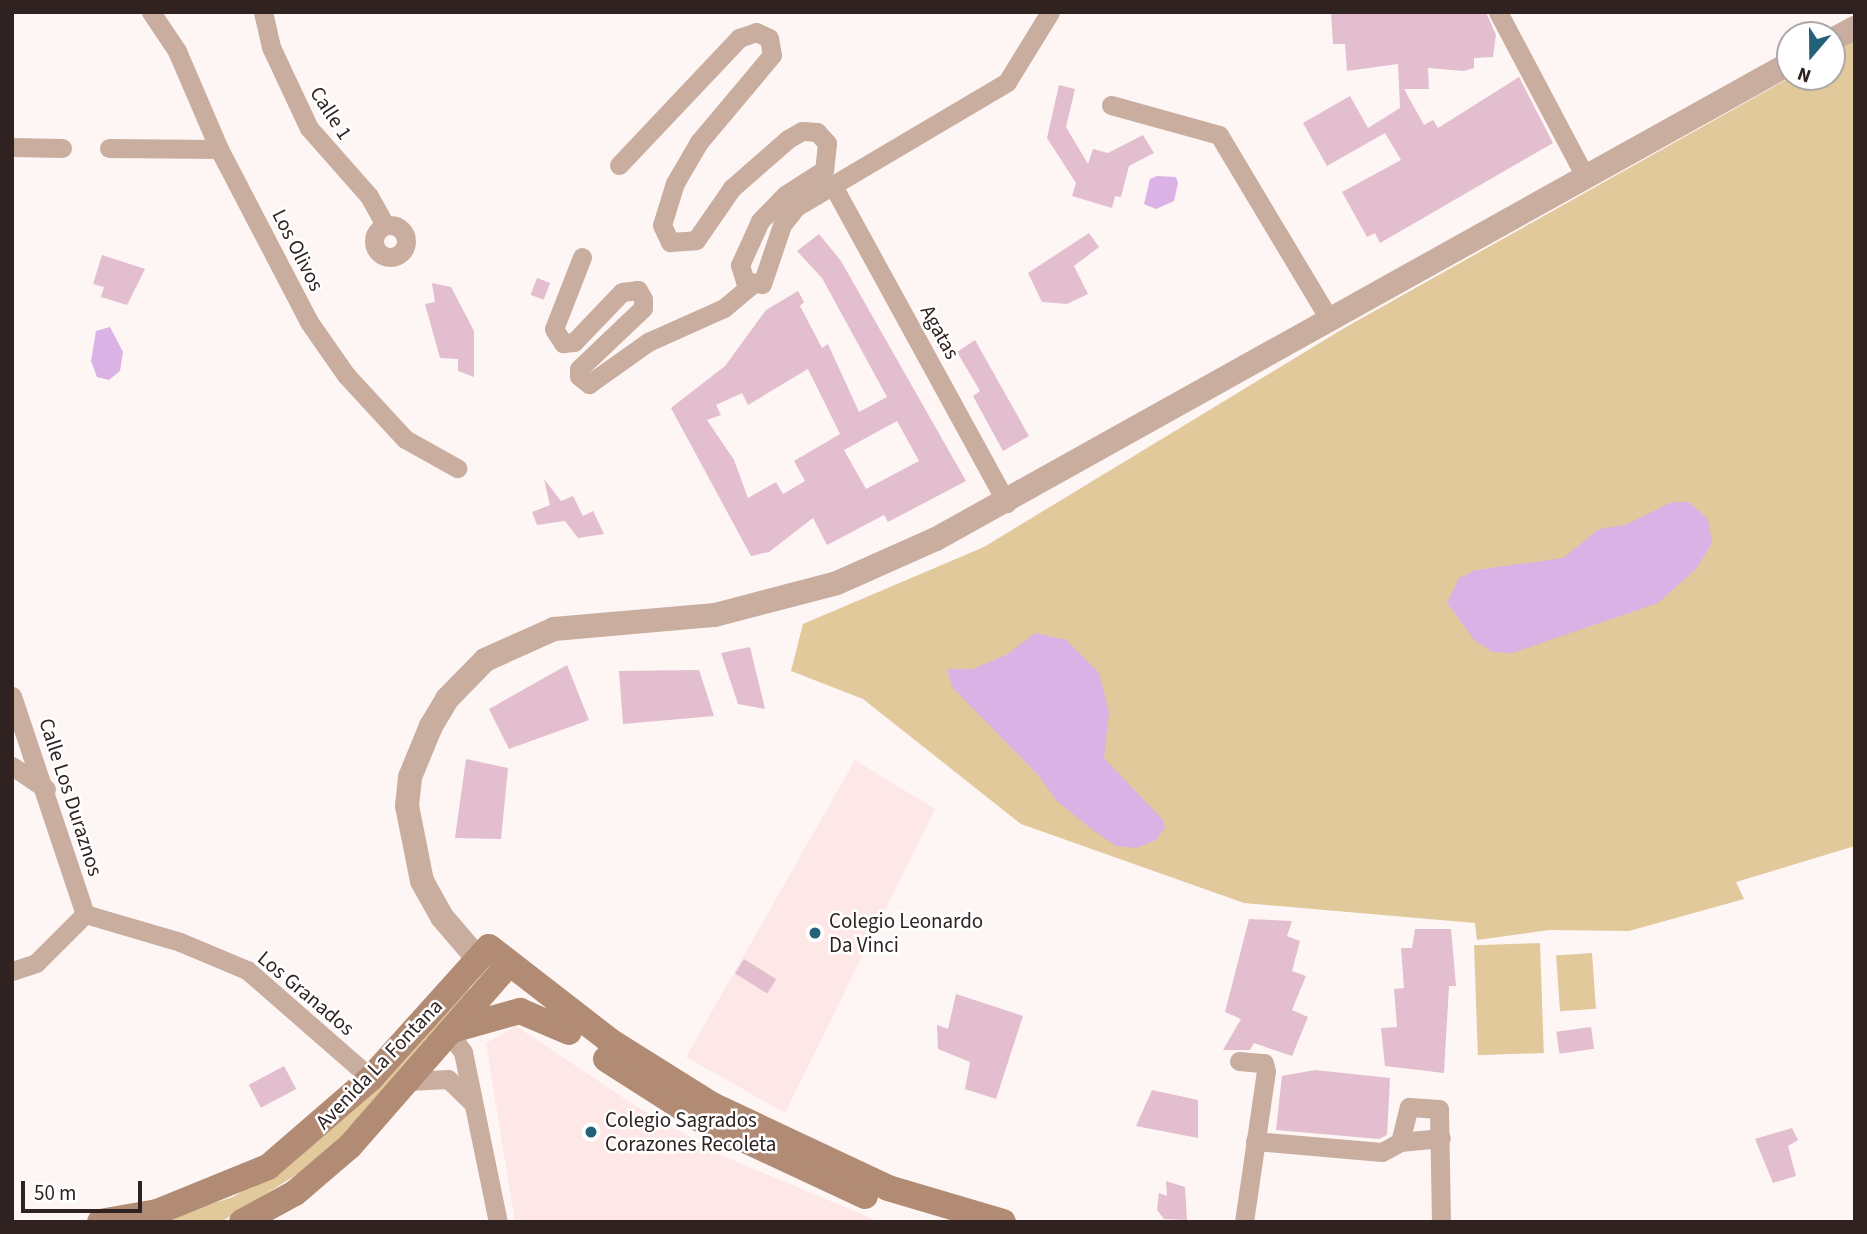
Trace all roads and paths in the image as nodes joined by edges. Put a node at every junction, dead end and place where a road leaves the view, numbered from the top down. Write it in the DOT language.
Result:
graph roads {
  1 [pos="151,12"];
  2 [pos="263,12"];
  3 [pos="1050,12"];
  4 [pos="1498,12"];
  5 [pos="1776,71"];
  6 [pos="1111,105"];
  7 [pos="12,147"];
  8 [pos="62,148"];
  9 [pos="109,148"];
  10 [pos="219,149"];
  11 [pos="619,165"];
  12 [pos="1585,176"];
  13 [pos="832,184"];
  14 [pos="385,225"];
  15 [pos="582,257"];
  16 [pos="753,285"];
  17 [pos="1329,319"];
  18 [pos="457,468"];
  19 [pos="1007,503"];
  20 [pos="12,696"];
  21 [pos="12,766"];
  22 [pos="48,793"];
  23 [pos="85,914"];
  24 [pos="483,953"];
  25 [pos="12,971"];
  26 [pos="503,972"];
  27 [pos="447,1032"];
  28 [pos="569,1032"];
  29 [pos="1239,1061"];
  30 [pos="371,1078"];
  31 [pos="409,1081"];
  32 [pos="475,1108"];
  33 [pos="1441,1138"];
  34 [pos="1255,1141"];
  35 [pos="1400,1142"];
  36 [pos="138,1219"];
  37 [pos="100,1222"];
  38 [pos="242,1222"];
  39 [pos="498,1222"];
  40 [pos="948,1222"];
  41 [pos="1003,1222"];
  42 [pos="1244,1222"];
  43 [pos="1441,1222"];
  1 -- 10 [label="street, Los Olivos"];
  2 -- 14 [label="street, Calle 1"];
  3 -- 13 [label="street"];
  4 -- 12 [label="street"];
  5 -- 12 [label="street"];
  6 -- 17 [label="street"];
  7 -- 8 [label="street"];
  9 -- 10 [label="street"];
  10 -- 18 [label="street, Los Olivos"];
  11 -- 16 [label="street"];
  12 -- 17 [label="street"];
  13 -- 16 [label="street"];
  13 -- 19 [label="street, Agatas"];
  15 -- 16 [label="street"];
  17 -- 19 [label="street"];
  19 -- 24 [label="street"];
  20 -- 22 [label="street, Calle Los Duraznos"];
  21 -- 22 [label="street"];
  22 -- 23 [label="street, Calle Los Duraznos"];
  23 -- 25 [label="street"];
  23 -- 30 [label="street, Los Granados"];
  24 -- 26 [label="main road"];
  24 -- 30 [label="main road, Avenida La Fontana"];
  26 -- 27 [label="main road, Avenida La Fontana"];
  26 -- 28 [label="main road"];
  26 -- 41 [label="main road"];
  27 -- 28 [label="main road"];
  27 -- 31 [label="main road, Avenida La Fontana"];
  27 -- 32 [label="street"];
  28 -- 40 [label="main road"];
  29 -- 34 [label="street"];
  30 -- 36 [label="main road, Avenida La Fontana"];
  31 -- 32 [label="street"];
  31 -- 38 [label="main road, Avenida La Fontana"];
  32 -- 39 [label="street"];
  33 -- 35 [label="street"];
  33 -- 35 [label="street"];
  33 -- 43 [label="street"];
  34 -- 35 [label="street"];
  34 -- 42 [label="street"];
  36 -- 37 [label="main road, Avenida La Fontana"];
}
